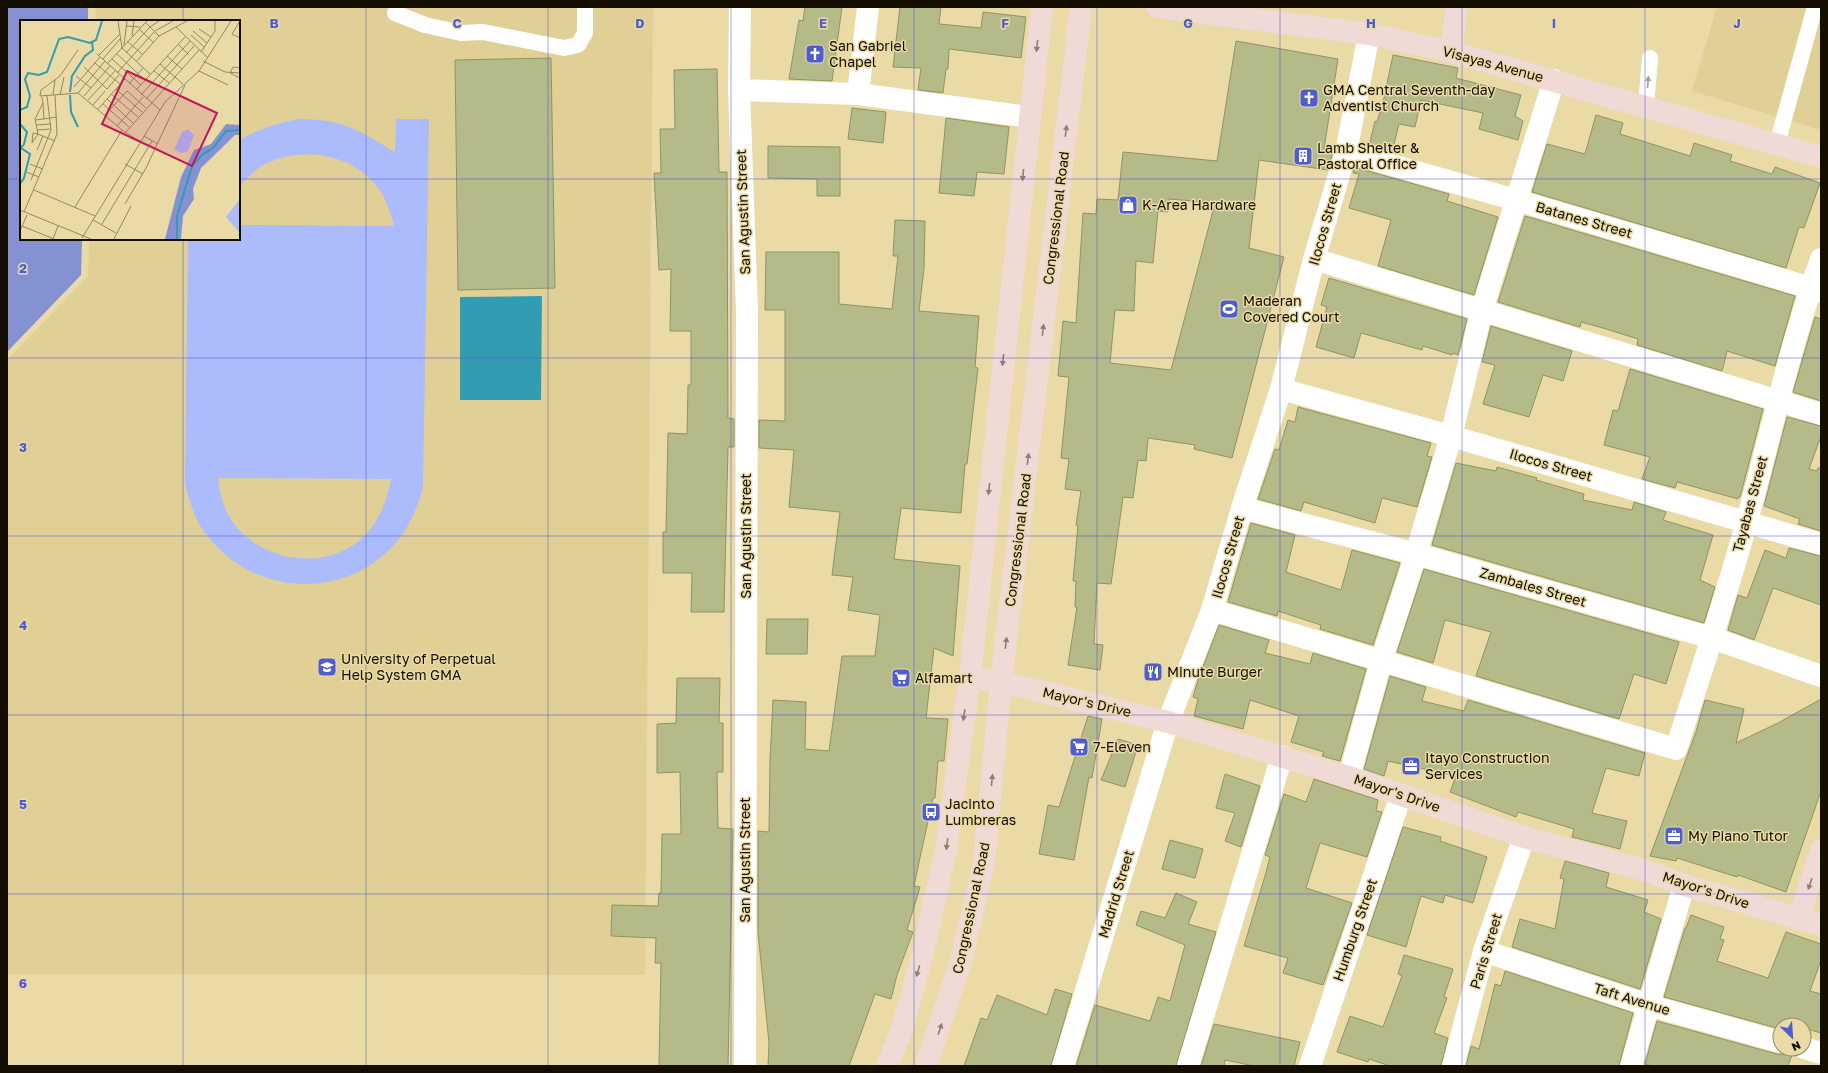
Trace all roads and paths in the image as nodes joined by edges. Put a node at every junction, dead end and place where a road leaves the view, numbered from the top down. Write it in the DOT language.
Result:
graph roads {
  1 [pos="585,7"];
  2 [pos="740,7"];
  3 [pos="868,7"];
  4 [pos="1042,7"];
  5 [pos="1081,7"];
  6 [pos="1157,7"];
  7 [pos="1456,7"];
  8 [pos="1815,7"];
  9 [pos="395,13"];
  10 [pos="1369,34"];
  11 [pos="1452,52"];
  12 [pos="1650,58"];
  13 [pos="1554,80"];
  14 [pos="739,90"];
  15 [pos="858,94"];
  16 [pos="1646,106"];
  17 [pos="1029,117"];
  18 [pos="1777,144"];
  19 [pos="1346,152"];
  20 [pos="1821,157"];
  21 [pos="1516,200"];
  22 [pos="1314,259"];
  23 [pos="1821,260"];
  24 [pos="1816,289"];
  25 [pos="1482,310"];
  26 [pos="1281,389"];
  27 [pos="1778,400"];
  28 [pos="1821,414"];
  29 [pos="1451,436"];
  30 [pos="1242,508"];
  31 [pos="1747,521"];
  32 [pos="1821,544"];
  33 [pos="1416,554"];
  34 [pos="1212,610"];
  35 [pos="1712,638"];
  36 [pos="1381,662"];
  37 [pos="970,676"];
  38 [pos="1821,676"];
  39 [pos="1001,682"];
  40 [pos="1168,722"];
  41 [pos="1282,756"];
  42 [pos="1349,777"];
  43 [pos="1401,795"];
  44 [pos="1524,837"];
  45 [pos="1821,850"];
  46 [pos="1684,884"];
  47 [pos="1798,918"];
  48 [pos="1821,925"];
  49 [pos="1484,951"];
  50 [pos="1648,1005"];
  51 [pos="1772,1040"];
  52 [pos="745,1066"];
  53 [pos="887,1066"];
  54 [pos="926,1066"];
  55 [pos="1063,1066"];
  56 [pos="1188,1066"];
  57 [pos="1310,1066"];
  58 [pos="1453,1066"];
  59 [pos="1631,1066"];
  1 -- 9 [label="lane"];
  2 -- 14 [label="street, San Agustin Street"];
  3 -- 15 [label="street"];
  4 -- 17 [label="main road, one-way"];
  39 -- 5 [label="main road, Congressional Road, one-way"];
  6 -- 10 [label="main road, Visayas Avenue"];
  7 -- 11 [label="main road"];
  8 -- 18 [label="lane"];
  10 -- 11 [label="main road, Visayas Avenue"];
  10 -- 19 [label="street, Ilocos Street"];
  11 -- 13 [label="main road, Visayas Avenue"];
  16 -- 12 [label="lane, one-way"];
  13 -- 16 [label="main road, Visayas Avenue"];
  13 -- 21 [label="street"];
  14 -- 15 [label="street"];
  14 -- 52 [label="street, San Agustin Street"];
  15 -- 17 [label="street"];
  16 -- 18 [label="main road, Visayas Avenue"];
  17 -- 37 [label="main road, one-way"];
  18 -- 20 [label="main road, Visayas Avenue"];
  19 -- 21 [label="street, Batanes Street"];
  19 -- 22 [label="street, Ilocos Street"];
  21 -- 24 [label="street, Batanes Street"];
  21 -- 25 [label="street"];
  22 -- 25 [label="street"];
  22 -- 26 [label="street, Ilocos Street"];
  23 -- 24 [label="street, Tayabas Street"];
  24 -- 27 [label="street, Tayabas Street"];
  25 -- 27 [label="street"];
  25 -- 29 [label="street"];
  26 -- 29 [label="street, Ilocos Street"];
  26 -- 30 [label="street, Ilocos Street"];
  27 -- 28 [label="street"];
  27 -- 31 [label="street, Tayabas Street"];
  29 -- 31 [label="street, Ilocos Street"];
  29 -- 33 [label="street"];
  30 -- 33 [label="street, Zambales Street"];
  30 -- 34 [label="street, Ilocos Street"];
  31 -- 32 [label="street, Ilocos Street"];
  31 -- 35 [label="street, Tayabas Street"];
  33 -- 35 [label="street, Zambales Street"];
  33 -- 36 [label="street"];
  34 -- 36 [label="street"];
  34 -- 40 [label="street, Ilocos Street"];
  35 -- 36 [label="street, Tayabas Street"];
  35 -- 38 [label="street, Zambales Street"];
  36 -- 42 [label="street"];
  37 -- 39 [label="main road, Mayor's Drive"];
  37 -- 53 [label="main road, one-way"];
  39 -- 40 [label="main road, Mayor's Drive"];
  54 -- 39 [label="main road, Congressional Road, one-way"];
  40 -- 41 [label="main road, Mayor's Drive"];
  40 -- 55 [label="street, Madrid Street"];
  41 -- 42 [label="main road, Mayor's Drive"];
  41 -- 56 [label="street"];
  42 -- 43 [label="main road, Mayor's Drive"];
  43 -- 44 [label="main road, Mayor's Drive"];
  43 -- 57 [label="street, Humburg Street"];
  44 -- 46 [label="main road, Mayor's Drive"];
  44 -- 49 [label="street, Paris Street"];
  45 -- 47 [label="main road, one-way"];
  46 -- 47 [label="main road, Mayor's Drive"];
  46 -- 50 [label="street"];
  47 -- 48 [label="main road, Mayor's Drive"];
  49 -- 50 [label="street, Taft Avenue"];
  49 -- 58 [label="street, Paris Street"];
  50 -- 51 [label="street, Taft Avenue"];
  50 -- 59 [label="street"];
}
